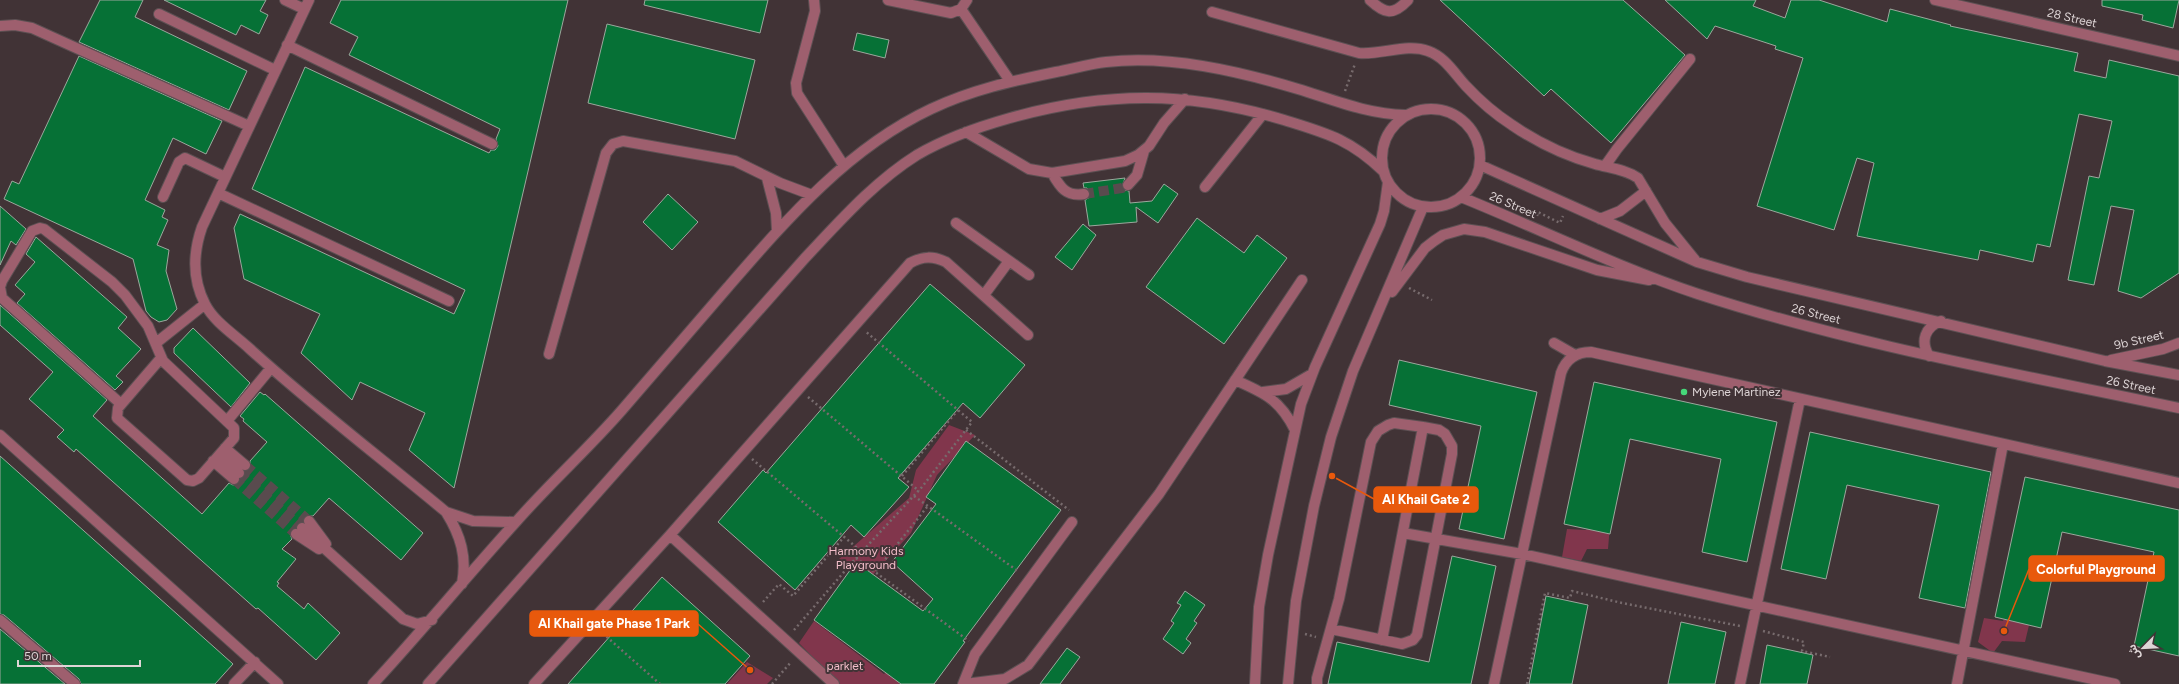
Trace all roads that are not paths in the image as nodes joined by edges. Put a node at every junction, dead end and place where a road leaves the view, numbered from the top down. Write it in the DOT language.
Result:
graph roads {
  1 [pos="285,0"];
  2 [pos="814,0"];
  3 [pos="888,0"];
  4 [pos="967,0"];
  5 [pos="1370,0"];
  6 [pos="1408,0"];
  7 [pos="1935,0"];
  8 [pos="307,5"];
  9 [pos="961,9"];
  10 [pos="1212,12"];
  11 [pos="159,14"];
  12 [pos="0,26"];
  13 [pos="287,45"];
  14 [pos="2179,56"];
  15 [pos="1690,60"];
  16 [pos="275,70"];
  17 [pos="1010,81"];
  18 [pos="1185,99"];
  19 [pos="1263,114"];
  20 [pos="1405,115"];
  21 [pos="249,126"];
  22 [pos="966,132"];
  23 [pos="492,144"];
  24 [pos="1144,151"];
  25 [pos="1480,165"];
  26 [pos="844,166"];
  27 [pos="1605,166"];
  28 [pos="1383,171"];
  29 [pos="1052,173"];
  30 [pos="225,177"];
  31 [pos="767,178"];
  32 [pos="1388,182"];
  33 [pos="1128,185"];
  34 [pos="1205,186"];
  35 [pos="1646,191"];
  36 [pos="218,193"];
  37 [pos="1084,194"];
  38 [pos="812,195"];
  39 [pos="163,197"];
  40 [pos="1461,197"];
  41 [pos="1424,207"];
  42 [pos="1600,219"];
  43 [pos="956,223"];
  44 [pos="777,231"];
  45 [pos="1009,261"];
  46 [pos="1697,262"];
  47 [pos="1029,275"];
  48 [pos="1302,280"];
  49 [pos="1663,281"];
  50 [pos="984,295"];
  51 [pos="449,301"];
  52 [pos="1383,303"];
  53 [pos="205,304"];
  54 [pos="1941,321"];
  55 [pos="1028,335"];
  56 [pos="156,343"];
  57 [pos="2179,343"];
  58 [pos="1554,344"];
  59 [pos="549,354"];
  60 [pos="1575,355"];
  61 [pos="1929,356"];
  62 [pos="161,358"];
  63 [pos="2105,361"];
  64 [pos="271,368"];
  65 [pos="1312,374"];
  66 [pos="2179,375"];
  67 [pos="1235,380"];
  68 [pos="1264,392"];
  69 [pos="1800,399"];
  70 [pos="121,404"];
  71 [pos="2179,408"];
  72 [pos="227,421"];
  73 [pos="1424,427"];
  74 [pos="1295,430"];
  75 [pos="0,435"];
  76 [pos="2003,444"];
  77 [pos="219,455"];
  78 [pos="2179,482"];
  79 [pos="446,512"];
  80 [pos="515,522"];
  81 [pos="1072,522"];
  82 [pos="1403,533"];
  83 [pos="670,536"];
  84 [pos="1435,538"];
  85 [pos="1522,554"];
  86 [pos="332,555"];
  87 [pos="462,584"];
  88 [pos="1757,605"];
  89 [pos="0,620"];
  90 [pos="432,620"];
  91 [pos="1331,629"];
  92 [pos="1382,640"];
  93 [pos="1965,650"];
  94 [pos="255,662"];
  95 [pos="75,684"];
  96 [pos="234,684"];
  97 [pos="278,684"];
  98 [pos="373,684"];
  99 [pos="428,684"];
  100 [pos="534,684"];
  101 [pos="834,684"];
  102 [pos="964,684"];
  103 [pos="1255,684"];
  104 [pos="1288,684"];
  105 [pos="1317,684"];
  106 [pos="1494,684"];
  107 [pos="1740,684"];
  108 [pos="1957,684"];
  109 [pos="2115,684"];
  1 -- 8 [label="street"];
  2 -- 26 [label="street"];
  3 -- 9 [label="street"];
  4 -- 9 [label="street"];
  5 -- 6 [label="street"];
  7 -- 14 [label="street, 28 Street"];
  8 -- 13 [label="street"];
  9 -- 17 [label="street"];
  10 -- 27 [label="street"];
  11 -- 16 [label="street"];
  12 -- 21 [label="street"];
  13 -- 16 [label="street"];
  13 -- 23 [label="street"];
  15 -- 27 [label="street"];
  16 -- 21 [label="street"];
  17 -- 20 [label="street"];
  17 -- 26 [label="street"];
  18 -- 19 [label="street"];
  18 -- 22 [label="street"];
  18 -- 24 [label="street"];
  19 -- 28 [label="street"];
  19 -- 34 [label="street"];
  20 -- 25 [label="street"];
  20 -- 28 [label="street"];
  21 -- 30 [label="street"];
  22 -- 29 [label="street"];
  22 -- 99 [label="street"];
  24 -- 29 [label="street"];
  24 -- 33 [label="street"];
  25 -- 40 [label="street"];
  25 -- 42 [label="street, 26 Street"];
  26 -- 38 [label="street"];
  27 -- 35 [label="street"];
  28 -- 32 [label="street"];
  29 -- 37 [label="street"];
  30 -- 36 [label="street"];
  30 -- 39 [label="street"];
  31 -- 38 [label="street"];
  31 -- 44 [label="street"];
  31 -- 59 [label="street"];
  32 -- 41 [label="street"];
  32 -- 65 [label="street"];
  35 -- 42 [label="street"];
  35 -- 46 [label="street"];
  36 -- 51 [label="street"];
  36 -- 53 [label="street"];
  38 -- 44 [label="street"];
  40 -- 41 [label="street"];
  40 -- 49 [label="street, 26 Street"];
  41 -- 52 [label="street"];
  42 -- 46 [label="street, 26 Street"];
  43 -- 45 [label="street"];
  44 -- 80 [label="street"];
  45 -- 47 [label="street"];
  45 -- 50 [label="street"];
  46 -- 54 [label="street, 26 Street"];
  48 -- 67 [label="street"];
  49 -- 52 [label="street"];
  49 -- 61 [label="street, 26 Street"];
  50 -- 55 [label="street"];
  50 -- 83 [label="street"];
  52 -- 104 [label="street"];
  53 -- 56 [label="street"];
  53 -- 64 [label="street"];
  54 -- 61 [label="street"];
  54 -- 63 [label="street, 26 Street"];
  56 -- 62 [label="street"];
  56 -- 70 [label="street"];
  57 -- 63 [label="street, 9b Street"];
  58 -- 60 [label="street"];
  60 -- 69 [label="street"];
  60 -- 85 [label="street"];
  61 -- 71 [label="street, 26 Street"];
  62 -- 70 [label="street"];
  62 -- 72 [label="street"];
  63 -- 66 [label="street, 26 Street"];
  64 -- 72 [label="street"];
  64 -- 79 [label="street"];
  65 -- 68 [label="street"];
  65 -- 74 [label="street"];
  67 -- 68 [label="street"];
  67 -- 102 [label="street"];
  68 -- 74 [label="street"];
  69 -- 76 [label="street"];
  69 -- 88 [label="street"];
  70 -- 77 [label="street"];
  72 -- 77 [label="street"];
  73 -- 82 [label="street"];
  73 -- 84 [label="street"];
  73 -- 91 [label="street"];
  74 -- 103 [label="street"];
  75 -- 94 [label="street"];
  76 -- 78 [label="street"];
  76 -- 93 [label="street"];
  77 -- 77 [label="street"];
  79 -- 80 [label="street"];
  79 -- 87 [label="street"];
  80 -- 87 [label="street"];
  81 -- 102 [label="street"];
  82 -- 84 [label="street"];
  82 -- 92 [label="street"];
  83 -- 100 [label="street"];
  83 -- 101 [label="street"];
  84 -- 85 [label="street"];
  84 -- 92 [label="street"];
  85 -- 88 [label="street"];
  85 -- 106 [label="street"];
  86 -- 86 [label="street"];
  86 -- 90 [label="street"];
  87 -- 90 [label="street"];
  88 -- 93 [label="street"];
  88 -- 107 [label="street"];
  89 -- 95 [label="street"];
  90 -- 98 [label="street"];
  91 -- 92 [label="street"];
  91 -- 105 [label="street"];
  93 -- 108 [label="street"];
  93 -- 109 [label="street"];
  94 -- 96 [label="street"];
  94 -- 97 [label="street"];
}
